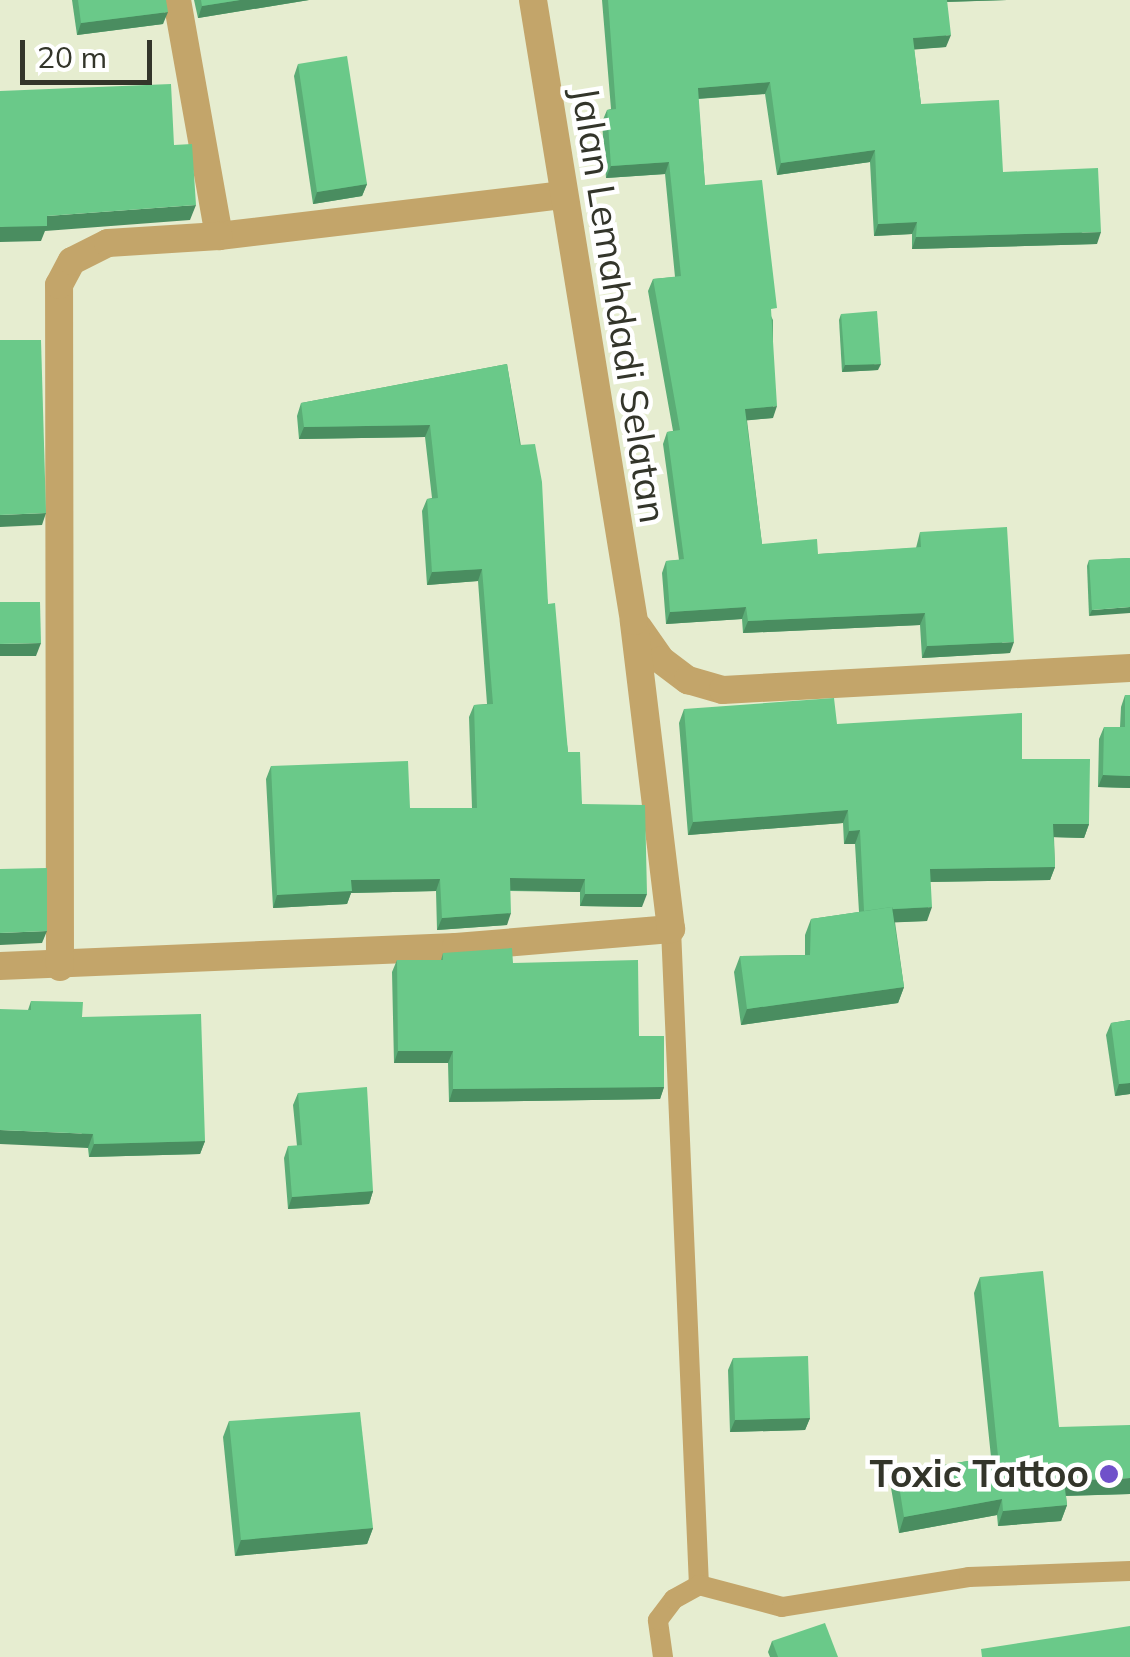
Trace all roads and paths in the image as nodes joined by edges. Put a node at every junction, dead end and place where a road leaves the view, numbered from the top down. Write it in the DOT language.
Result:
graph roads {
  1 [pos="178,0"];
  2 [pos="533,0"];
  3 [pos="564,195"];
  4 [pos="218,236"];
  5 [pos="634,622"];
  6 [pos="1130,668"];
  7 [pos="671,929"];
  8 [pos="0,966"];
  9 [pos="60,967"];
  10 [pos="1130,1571"];
  11 [pos="699,1584"];
  12 [pos="662,1657"];
  1 -- 4 [label="street"];
  2 -- 3 [label="street, Jalan Lemahdadi Selatan"];
  3 -- 4 [label="street"];
  3 -- 5 [label="street, Jalan Lemahdadi Selatan"];
  4 -- 9 [label="street"];
  5 -- 6 [label="street"];
  5 -- 7 [label="street, Jalan Lemahdadi Selatan"];
  7 -- 9 [label="street"];
  7 -- 11 [label="lane"];
  8 -- 9 [label="street"];
  10 -- 11 [label="lane"];
  11 -- 12 [label="lane"];
}
